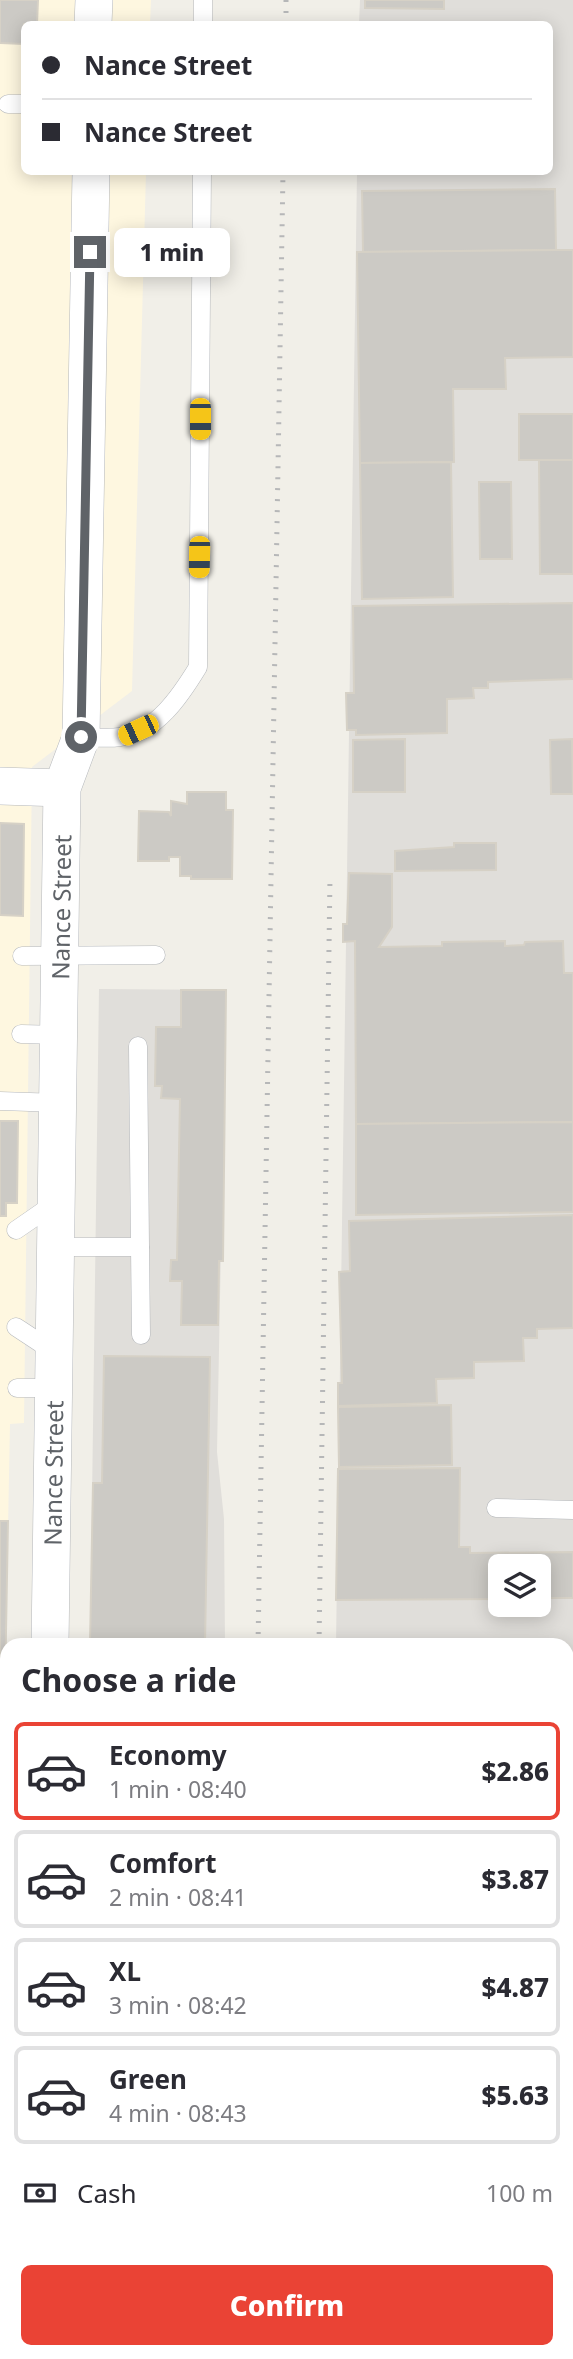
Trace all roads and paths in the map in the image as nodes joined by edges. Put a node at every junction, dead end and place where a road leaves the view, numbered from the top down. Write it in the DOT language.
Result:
graph roads {
  1 [pos="94,0"];
  2 [pos="203,0"];
  3 [pos="93,21"];
  4 [pos="203,21"];
  5 [pos="91,175"];
  6 [pos="202,175"];
  7 [pos="81,737"];
  8 [pos="0,786"];
  9 [pos="62,788"];
  10 [pos="156,955"];
  11 [pos="22,956"];
  12 [pos="62,957"];
  13 [pos="21,1034"];
  14 [pos="60,1035"];
  15 [pos="138,1046"];
  16 [pos="0,1101"];
  17 [pos="59,1103"];
  18 [pos="58,1201"];
  19 [pos="16,1230"];
  20 [pos="57,1247"];
  21 [pos="140,1247"];
  22 [pos="16,1327"];
  23 [pos="141,1335"];
  24 [pos="54,1371"];
  25 [pos="17,1388"];
  26 [pos="496,1508"];
  27 [pos="573,1510"];
  28 [pos="50,1638"];
  1 -- 3 [label="street"];
  2 -- 4 [label="lane"];
  5 -- 7 [label="street, Nance Street"];
  6 -- 7 [label="lane"];
  7 -- 9 [label="street, Nance Street"];
  8 -- 9 [label="street"];
  9 -- 12 [label="street, Nance Street"];
  10 -- 12 [label="lane"];
  11 -- 12 [label="lane"];
  12 -- 14 [label="street, Nance Street"];
  13 -- 14 [label="lane"];
  14 -- 17 [label="street, Nance Street"];
  15 -- 21 [label="lane"];
  16 -- 17 [label="lane"];
  17 -- 18 [label="street, Nance Street"];
  18 -- 19 [label="lane"];
  18 -- 20 [label="street, Nance Street"];
  20 -- 21 [label="lane"];
  20 -- 24 [label="street, Nance Street"];
  21 -- 23 [label="lane"];
  22 -- 24 [label="lane"];
  24 -- 25 [label="lane"];
  24 -- 28 [label="street, Nance Street"];
  26 -- 27 [label="lane"];
}
